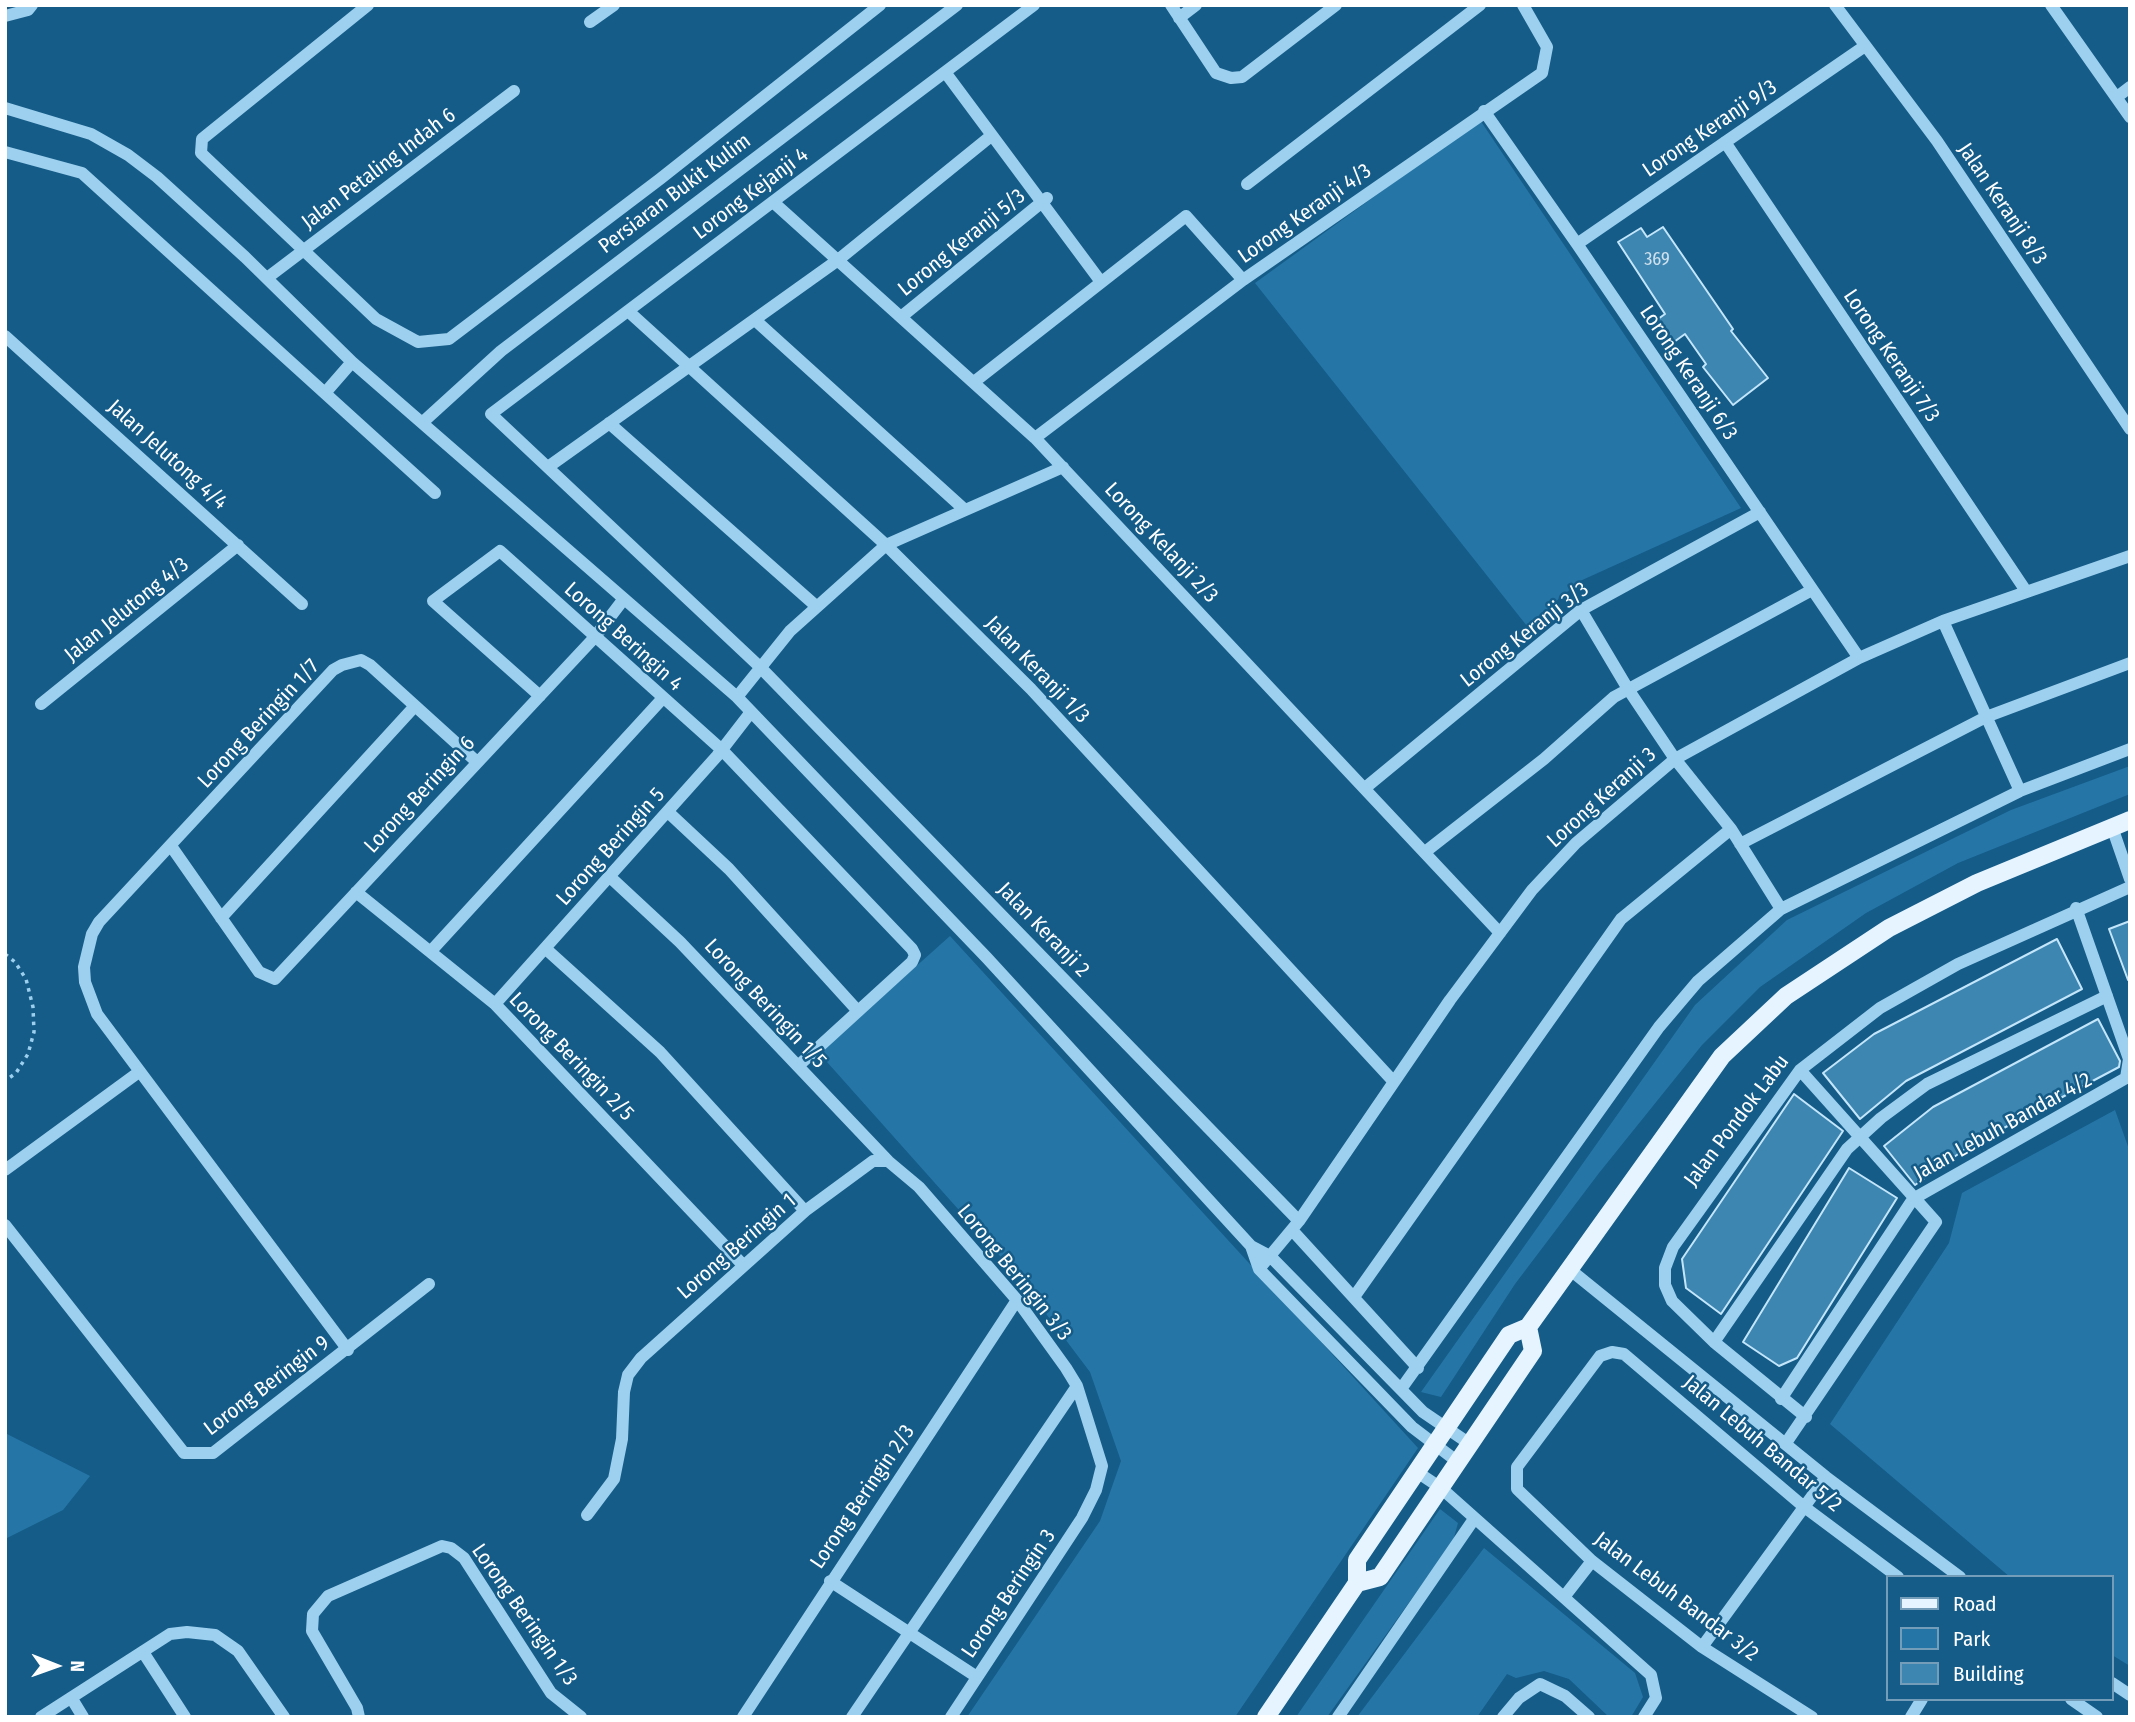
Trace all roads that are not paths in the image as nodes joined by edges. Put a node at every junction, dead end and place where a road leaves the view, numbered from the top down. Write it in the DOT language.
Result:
graph roads {
  1 [pos="32,5"];
  2 [pos="368,5"];
  3 [pos="614,5"];
  4 [pos="880,5"];
  5 [pos="957,5"];
  6 [pos="1034,5"];
  7 [pos="1171,5"];
  8 [pos="1196,5"];
  9 [pos="1336,5"];
  10 [pos="1479,5"];
  11 [pos="1523,5"];
  12 [pos="1835,5"];
  13 [pos="2051,5"];
  14 [pos="5,16"];
  15 [pos="1179,18"];
  16 [pos="590,22"];
  17 [pos="1865,46"];
  18 [pos="945,72"];
  19 [pos="2130,87"];
  20 [pos="514,91"];
  21 [pos="2117,97"];
  22 [pos="5,108"];
  23 [pos="1484,111"];
  24 [pos="2130,117"];
  25 [pos="991,136"];
  26 [pos="1725,142"];
  27 [pos="5,152"];
  28 [pos="1247,184"];
  29 [pos="773,201"];
  30 [pos="1044,201"];
  31 [pos="1577,244"];
  32 [pos="304,251"];
  33 [pos="838,260"];
  34 [pos="267,278"];
  35 [pos="1243,281"];
  36 [pos="1101,282"];
  37 [pos="628,311"];
  38 [pos="901,317"];
  39 [pos="755,320"];
  40 [pos="5,336"];
  41 [pos="352,362"];
  42 [pos="690,366"];
  43 [pos="974,382"];
  44 [pos="325,393"];
  45 [pos="491,414"];
  46 [pos="423,422"];
  47 [pos="609,423"];
  48 [pos="2130,429"];
  49 [pos="1035,438"];
  50 [pos="548,467"];
  51 [pos="1063,467"];
  52 [pos="435,493"];
  53 [pos="965,510"];
  54 [pos="1760,512"];
  55 [pos="238,545"];
  56 [pos="886,545"];
  57 [pos="2130,556"];
  58 [pos="1812,590"];
  59 [pos="2026,591"];
  60 [pos="623,600"];
  61 [pos="302,604"];
  62 [pos="816,606"];
  63 [pos="1581,610"];
  64 [pos="1943,621"];
  65 [pos="594,638"];
  66 [pos="1859,658"];
  67 [pos="2130,663"];
  68 [pos="760,667"];
  69 [pos="1628,689"];
  70 [pos="540,696"];
  71 [pos="737,697"];
  72 [pos="663,698"];
  73 [pos="41,704"];
  74 [pos="415,706"];
  75 [pos="751,712"];
  76 [pos="1986,717"];
  77 [pos="2130,749"];
  78 [pos="722,750"];
  79 [pos="1675,759"];
  80 [pos="478,762"];
  81 [pos="1365,788"];
  82 [pos="2020,791"];
  83 [pos="668,812"];
  84 [pos="2130,820"];
  85 [pos="2112,827"];
  86 [pos="1731,829"];
  87 [pos="1740,844"];
  88 [pos="171,846"];
  89 [pos="1425,852"];
  90 [pos="610,877"];
  91 [pos="2130,878"];
  92 [pos="2130,887"];
  93 [pos="356,892"];
  94 [pos="2076,908"];
  95 [pos="1781,909"];
  96 [pos="221,918"];
  97 [pos="1500,933"];
  98 [pos="546,949"];
  99 [pos="431,951"];
  100 [pos="2107,996"];
  101 [pos="495,1004"];
  102 [pos="857,1010"];
  103 [pos="797,1066"];
  104 [pos="1800,1070"];
  105 [pos="139,1072"];
  106 [pos="1394,1082"];
  107 [pos="1860,1137"];
  108 [pos="888,1161"];
  109 [pos="5,1170"];
  110 [pos="1913,1199"];
  111 [pos="806,1211"];
  112 [pos="5,1225"];
  113 [pos="1296,1225"];
  114 [pos="1251,1247"];
  115 [pos="1270,1256"];
  116 [pos="743,1265"];
  117 [pos="1568,1268"];
  118 [pos="1259,1269"];
  119 [pos="429,1284"];
  120 [pos="1354,1297"];
  121 [pos="1017,1300"];
  122 [pos="1528,1327"];
  123 [pos="1714,1342"];
  124 [pos="348,1350"];
  125 [pos="1600,1356"];
  126 [pos="1418,1368"];
  127 [pos="1077,1386"];
  128 [pos="1401,1389"];
  129 [pos="1781,1399"];
  130 [pos="1806,1417"];
  131 [pos="1446,1428"];
  132 [pos="1786,1443"];
  133 [pos="1470,1444"];
  134 [pos="1434,1446"];
  135 [pos="1458,1462"];
  136 [pos="1417,1472"];
  137 [pos="1826,1477"];
  138 [pos="1441,1488"];
  139 [pos="1096,1490"];
  140 [pos="1803,1506"];
  141 [pos="587,1515"];
  142 [pos="1474,1519"];
  143 [pos="1592,1561"];
  144 [pos="1895,1575"];
  145 [pos="1957,1575"];
  146 [pos="830,1581"];
  147 [pos="1357,1583"];
  148 [pos="1564,1597"];
  149 [pos="909,1633"];
  150 [pos="1702,1647"];
  151 [pos="143,1652"];
  152 [pos="977,1677"];
  153 [pos="2114,1684"];
  154 [pos="2130,1695"];
  155 [pos="72,1699"];
  156 [pos="1921,1701"];
  157 [pos="2074,1701"];
  158 [pos="41,1717"];
  159 [pos="83,1717"];
  160 [pos="185,1717"];
  161 [pos="284,1717"];
  162 [pos="359,1717"];
  163 [pos="581,1717"];
  164 [pos="743,1717"];
  165 [pos="852,1717"];
  166 [pos="950,1717"];
  167 [pos="1266,1717"];
  168 [pos="1338,1717"];
  169 [pos="1503,1717"];
  170 [pos="1589,1717"];
  171 [pos="1644,1717"];
  172 [pos="1811,1717"];
  173 [pos="1911,1717"];
  174 [pos="2096,1717"];
  1 -- 14 [label="street"];
  2 -- 32 [label="street"];
  3 -- 16 [label="street"];
  4 -- 32 [label="street"];
  5 -- 46 [label="street, Persiaran Bukit Kulim"];
  6 -- 18 [label="street, Lorong Kejanji 4"];
  7 -- 15 [label="street"];
  8 -- 15 [label="street"];
  9 -- 15 [label="street"];
  10 -- 28 [label="street"];
  11 -- 23 [label="street, Lorong Keranji 4/3"];
  12 -- 17 [label="street, Jalan Keranji 8/3"];
  13 -- 21 [label="street"];
  17 -- 26 [label="street, Lorong Keranji 9/3"];
  17 -- 48 [label="street, Jalan Keranji 8/3"];
  18 -- 25 [label="street"];
  18 -- 29 [label="street, Lorong Kejanji 4"];
  19 -- 21 [label="street"];
  20 -- 32 [label="street, Jalan Petaling Indah 6"];
  21 -- 24 [label="street"];
  22 -- 34 [label="street"];
  23 -- 31 [label="street, Lorong Keranji 6/3"];
  23 -- 35 [label="street, Lorong Keranji 4/3"];
  25 -- 30 [label="street"];
  25 -- 33 [label="street"];
  26 -- 31 [label="street, Lorong Keranji 9/3"];
  26 -- 59 [label="street, Lorong Keranji 7/3"];
  27 -- 44 [label="street"];
  29 -- 33 [label="street, Lorong Kelanji 2/3"];
  29 -- 37 [label="street, Lorong Kejanji 4"];
  30 -- 36 [label="street"];
  30 -- 38 [label="street, Lorong Keranji 5/3"];
  31 -- 54 [label="street, Lorong Keranji 6/3"];
  32 -- 34 [label="street, Jalan Petaling Indah 6"];
  33 -- 38 [label="street, Lorong Kelanji 2/3"];
  33 -- 39 [label="street"];
  34 -- 41 [label="street"];
  35 -- 36 [label="street"];
  35 -- 49 [label="street, Lorong Keranji 4/3"];
  36 -- 43 [label="street"];
  37 -- 42 [label="street, Jalan Keranji 1/3"];
  37 -- 45 [label="street, Lorong Kejanji 4"];
  38 -- 43 [label="street, Lorong Kelanji 2/3"];
  39 -- 42 [label="street"];
  39 -- 53 [label="street"];
  40 -- 55 [label="street, Jalan Jelutong 4/4"];
  41 -- 44 [label="street"];
  41 -- 46 [label="street"];
  42 -- 47 [label="street"];
  42 -- 56 [label="street, Jalan Keranji 1/3"];
  43 -- 49 [label="street, Lorong Kelanji 2/3"];
  44 -- 52 [label="street"];
  45 -- 50 [label="street, Jalan Keranji 2"];
  46 -- 60 [label="street"];
  47 -- 50 [label="street"];
  47 -- 62 [label="street"];
  49 -- 51 [label="street, Lorong Kelanji 2/3"];
  50 -- 68 [label="street, Jalan Keranji 2"];
  51 -- 53 [label="street"];
  51 -- 81 [label="street, Lorong Kelanji 2/3"];
  53 -- 56 [label="street"];
  54 -- 58 [label="street, Lorong Keranji 6/3"];
  54 -- 63 [label="street, Lorong Keranji 3/3"];
  55 -- 61 [label="street, Jalan Jelutong 4/4"];
  55 -- 73 [label="street, Jalan Jelutong 4/3"];
  56 -- 62 [label="street"];
  56 -- 106 [label="street, Jalan Keranji 1/3"];
  57 -- 59 [label="street, Lorong Keranji 3"];
  58 -- 66 [label="street, Lorong Keranji 6/3"];
  58 -- 69 [label="street"];
  59 -- 64 [label="street, Lorong Keranji 3"];
  60 -- 65 [label="street, Lorong Beringin 6"];
  60 -- 71 [label="street"];
  62 -- 68 [label="street"];
  63 -- 69 [label="street"];
  63 -- 81 [label="street, Lorong Keranji 3/3"];
  64 -- 66 [label="street, Lorong Keranji 3"];
  64 -- 76 [label="street"];
  65 -- 70 [label="street, Lorong Beringin 6"];
  65 -- 70 [label="street, Lorong Beringin 4"];
  65 -- 72 [label="street, Lorong Beringin 4"];
  66 -- 79 [label="street, Lorong Keranji 3"];
  67 -- 76 [label="street"];
  68 -- 71 [label="street"];
  68 -- 113 [label="street, Jalan Keranji 2"];
  69 -- 79 [label="street"];
  69 -- 89 [label="street"];
  70 -- 80 [label="street, Lorong Beringin 6"];
  71 -- 75 [label="street"];
  72 -- 78 [label="street, Lorong Beringin 4"];
  72 -- 99 [label="street"];
  74 -- 80 [label="street, Lorong Beringin 1/7"];
  74 -- 88 [label="street, Lorong Beringin 1/7"];
  74 -- 96 [label="street"];
  75 -- 78 [label="street, Lorong Beringin 5"];
  75 -- 114 [label="street"];
  76 -- 82 [label="street"];
  76 -- 87 [label="street"];
  77 -- 82 [label="street"];
  78 -- 83 [label="street, Lorong Beringin 5"];
  78 -- 102 [label="street, Lorong Beringin 4"];
  79 -- 86 [label="street"];
  79 -- 97 [label="street, Lorong Keranji 3"];
  80 -- 93 [label="street, Lorong Beringin 6"];
  81 -- 89 [label="street, Lorong Kelanji 2/3"];
  82 -- 95 [label="street"];
  83 -- 90 [label="street, Lorong Beringin 5"];
  83 -- 102 [label="street"];
  84 -- 85 [label="main road"];
  85 -- 91 [label="street"];
  85 -- 117 [label="main road"];
  86 -- 87 [label="street"];
  86 -- 120 [label="street"];
  87 -- 95 [label="street"];
  88 -- 96 [label="street"];
  88 -- 105 [label="street"];
  89 -- 97 [label="street, Lorong Kelanji 2/3"];
  90 -- 98 [label="street, Lorong Beringin 5"];
  90 -- 103 [label="street, Lorong Beringin 1/5"];
  92 -- 94 [label="street, Jalan Pondok Labu"];
  93 -- 96 [label="street, Lorong Beringin 6"];
  93 -- 99 [label="street, Lorong Beringin 2/5"];
  94 -- 100 [label="street, Jalan Lebuh Bandar 4/2"];
  94 -- 104 [label="street, Jalan Pondok Labu"];
  95 -- 126 [label="street"];
  97 -- 106 [label="street, Lorong Keranji 3"];
  98 -- 101 [label="street, Lorong Beringin 5"];
  98 -- 111 [label="street"];
  99 -- 101 [label="street, Lorong Beringin 2/5"];
  100 -- 107 [label="street"];
  100 -- 110 [label="street, Jalan Lebuh Bandar 4/2"];
  101 -- 116 [label="street, Lorong Beringin 2/5"];
  102 -- 103 [label="street, Lorong Beringin 4"];
  103 -- 108 [label="street, Lorong Beringin 1/5"];
  104 -- 107 [label="street"];
  104 -- 123 [label="street, Jalan Pondok Labu"];
  105 -- 109 [label="street"];
  105 -- 124 [label="street"];
  106 -- 113 [label="street, Lorong Keranji 3"];
  107 -- 110 [label="street"];
  107 -- 123 [label="street"];
  108 -- 111 [label="street, Lorong Beringin 1"];
  108 -- 121 [label="street, Lorong Beringin 3/3"];
  110 -- 129 [label="street, Jalan Lebuh Bandar 4/2"];
  110 -- 130 [label="street"];
  111 -- 116 [label="street, Lorong Beringin 1"];
  112 -- 124 [label="street, Lorong Beringin 9"];
  113 -- 115 [label="street, Lorong Keranji 3"];
  113 -- 120 [label="street, Jalan Keranji 2"];
  114 -- 115 [label="street"];
  114 -- 118 [label="street"];
  115 -- 118 [label="street, Lorong Keranji 3"];
  115 -- 128 [label="street"];
  116 -- 141 [label="street, Lorong Beringin 1"];
  117 -- 122 [label="main road"];
  117 -- 132 [label="street"];
  118 -- 134 [label="street"];
  119 -- 124 [label="street, Lorong Beringin 9"];
  120 -- 126 [label="street, Jalan Keranji 2"];
  121 -- 127 [label="street, Lorong Beringin 3/3"];
  121 -- 146 [label="street, Lorong Beringin 2/3"];
  122 -- 131 [label="main road"];
  122 -- 133 [label="main road"];
  123 -- 129 [label="street, Jalan Pondok Labu"];
  125 -- 140 [label="street, Jalan Lebuh Bandar 5/2"];
  125 -- 143 [label="street, Jalan Lebuh Bandar 3/2"];
  126 -- 128 [label="street"];
  127 -- 139 [label="street, Lorong Beringin 3/3"];
  127 -- 149 [label="street"];
  128 -- 131 [label="street"];
  129 -- 130 [label="street, Jalan Pondok Labu"];
  130 -- 132 [label="street"];
  131 -- 133 [label="street"];
  131 -- 134 [label="main road"];
  132 -- 137 [label="street"];
  133 -- 135 [label="main road"];
  134 -- 135 [label="street"];
  134 -- 136 [label="main road"];
  135 -- 138 [label="main road"];
  136 -- 138 [label="street"];
  136 -- 147 [label="main road"];
  137 -- 140 [label="street"];
  137 -- 145 [label="street"];
  138 -- 142 [label="street"];
  138 -- 147 [label="main road"];
  139 -- 152 [label="street, Lorong Beringin 3"];
  140 -- 144 [label="street, Jalan Lebuh Bandar 5/2"];
  140 -- 150 [label="street"];
  142 -- 148 [label="street"];
  142 -- 168 [label="street"];
  143 -- 148 [label="street"];
  143 -- 150 [label="street, Jalan Lebuh Bandar 3/2"];
  146 -- 149 [label="street"];
  146 -- 164 [label="street, Lorong Beringin 2/3"];
  147 -- 167 [label="main road"];
  148 -- 171 [label="street"];
  149 -- 152 [label="street"];
  149 -- 165 [label="street"];
  150 -- 172 [label="street, Jalan Lebuh Bandar 3/2"];
  151 -- 155 [label="street"];
  151 -- 160 [label="street"];
  151 -- 161 [label="street"];
  152 -- 166 [label="street, Lorong Beringin 3"];
  153 -- 154 [label="street"];
  155 -- 158 [label="street"];
  155 -- 159 [label="street"];
  156 -- 173 [label="street"];
  157 -- 174 [label="street"];
  162 -- 163 [label="street, Lorong Beringin 1/3"];
  169 -- 170 [label="street"];
}
